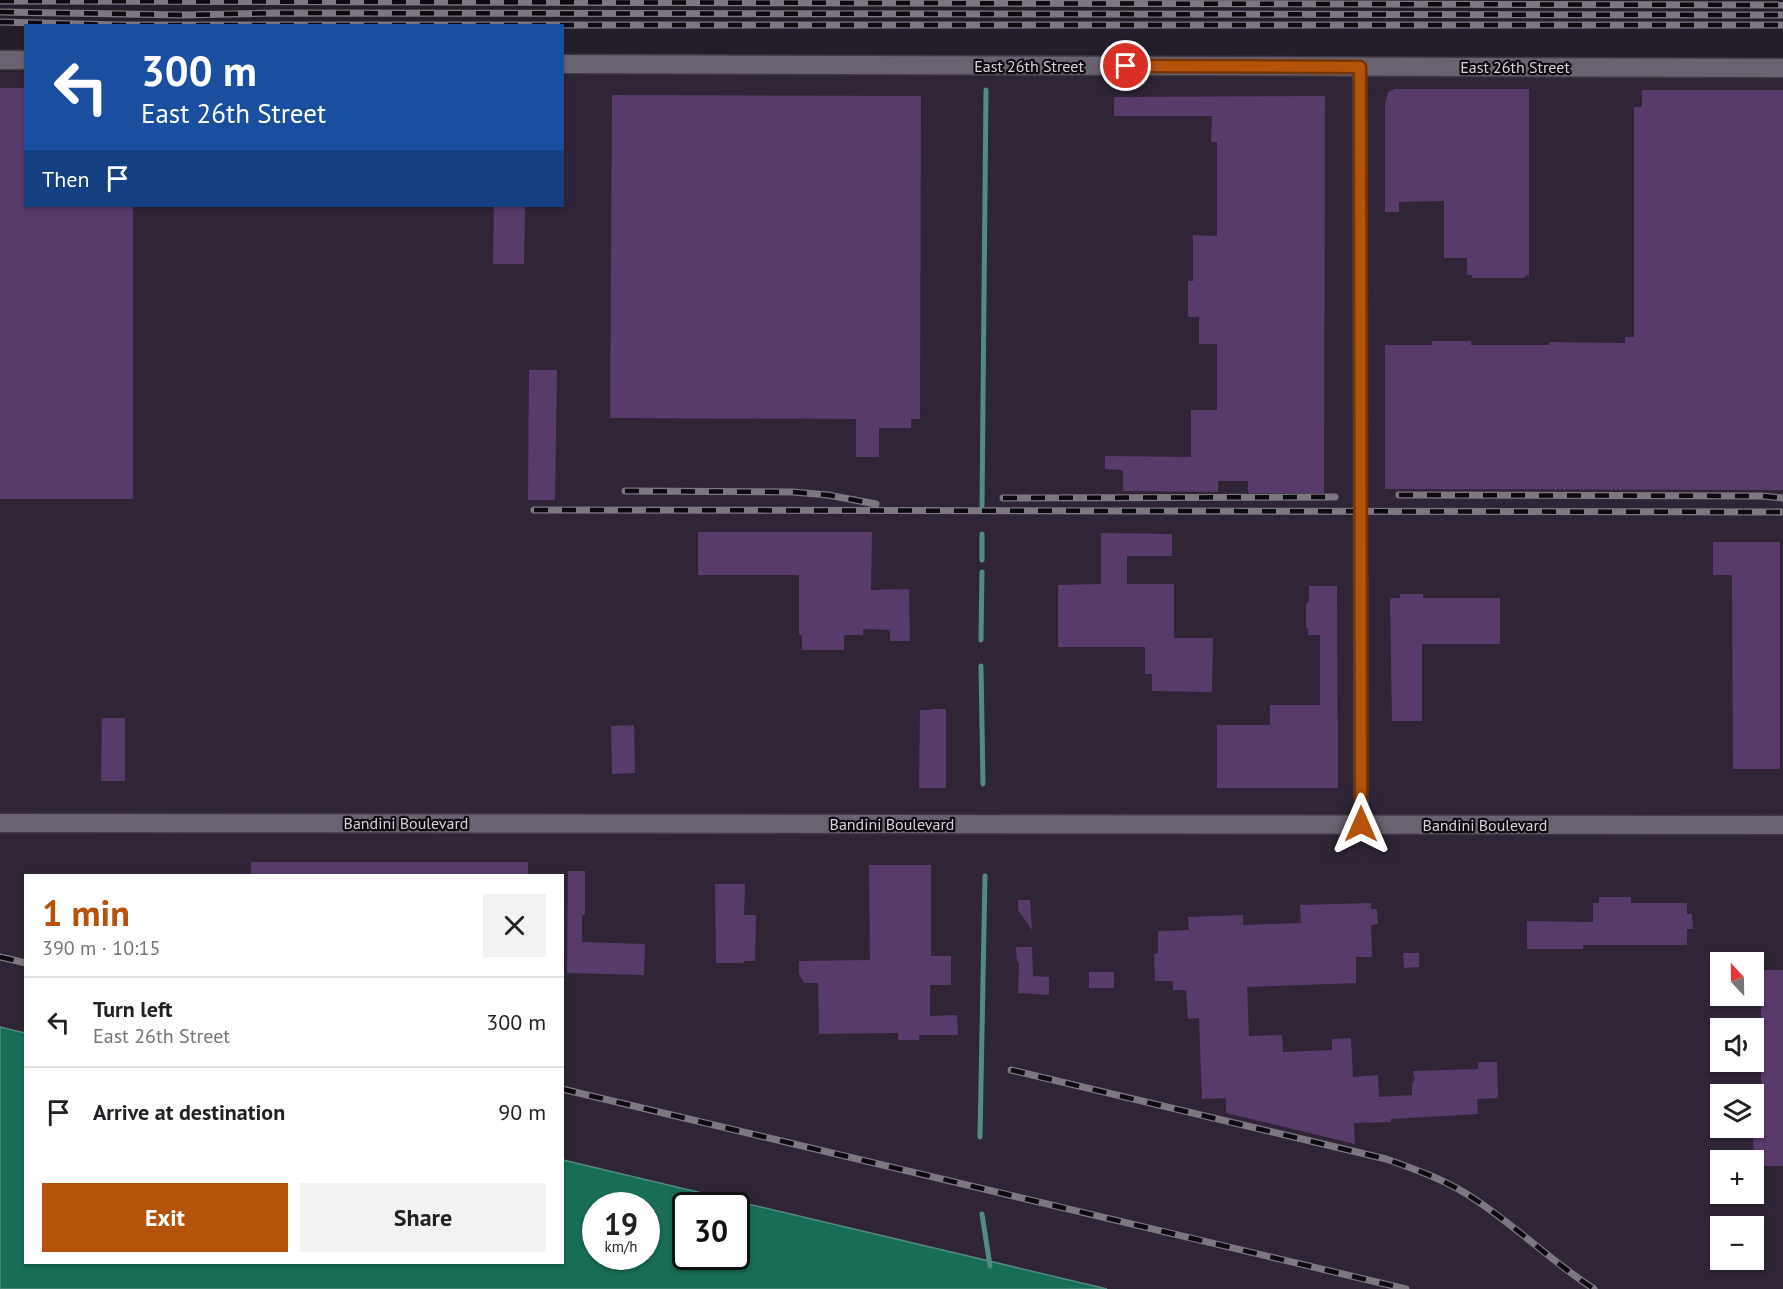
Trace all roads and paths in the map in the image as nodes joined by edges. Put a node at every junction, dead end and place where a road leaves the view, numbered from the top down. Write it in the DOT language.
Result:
graph roads {
  1 [pos="0,60"];
  2 [pos="24,60"];
  3 [pos="564,64"];
  4 [pos="1360,67"];
  5 [pos="1783,68"];
  6 [pos="0,823"];
  7 [pos="1361,824"];
  8 [pos="1783,825"];
  1 -- 2 [label="main road"];
  3 -- 4 [label="main road, East 26th Street"];
  4 -- 5 [label="main road, East 26th Street"];
  4 -- 7 [label="street"];
  6 -- 7 [label="main road, Bandini Boulevard"];
  7 -- 8 [label="main road, Bandini Boulevard"];
}
